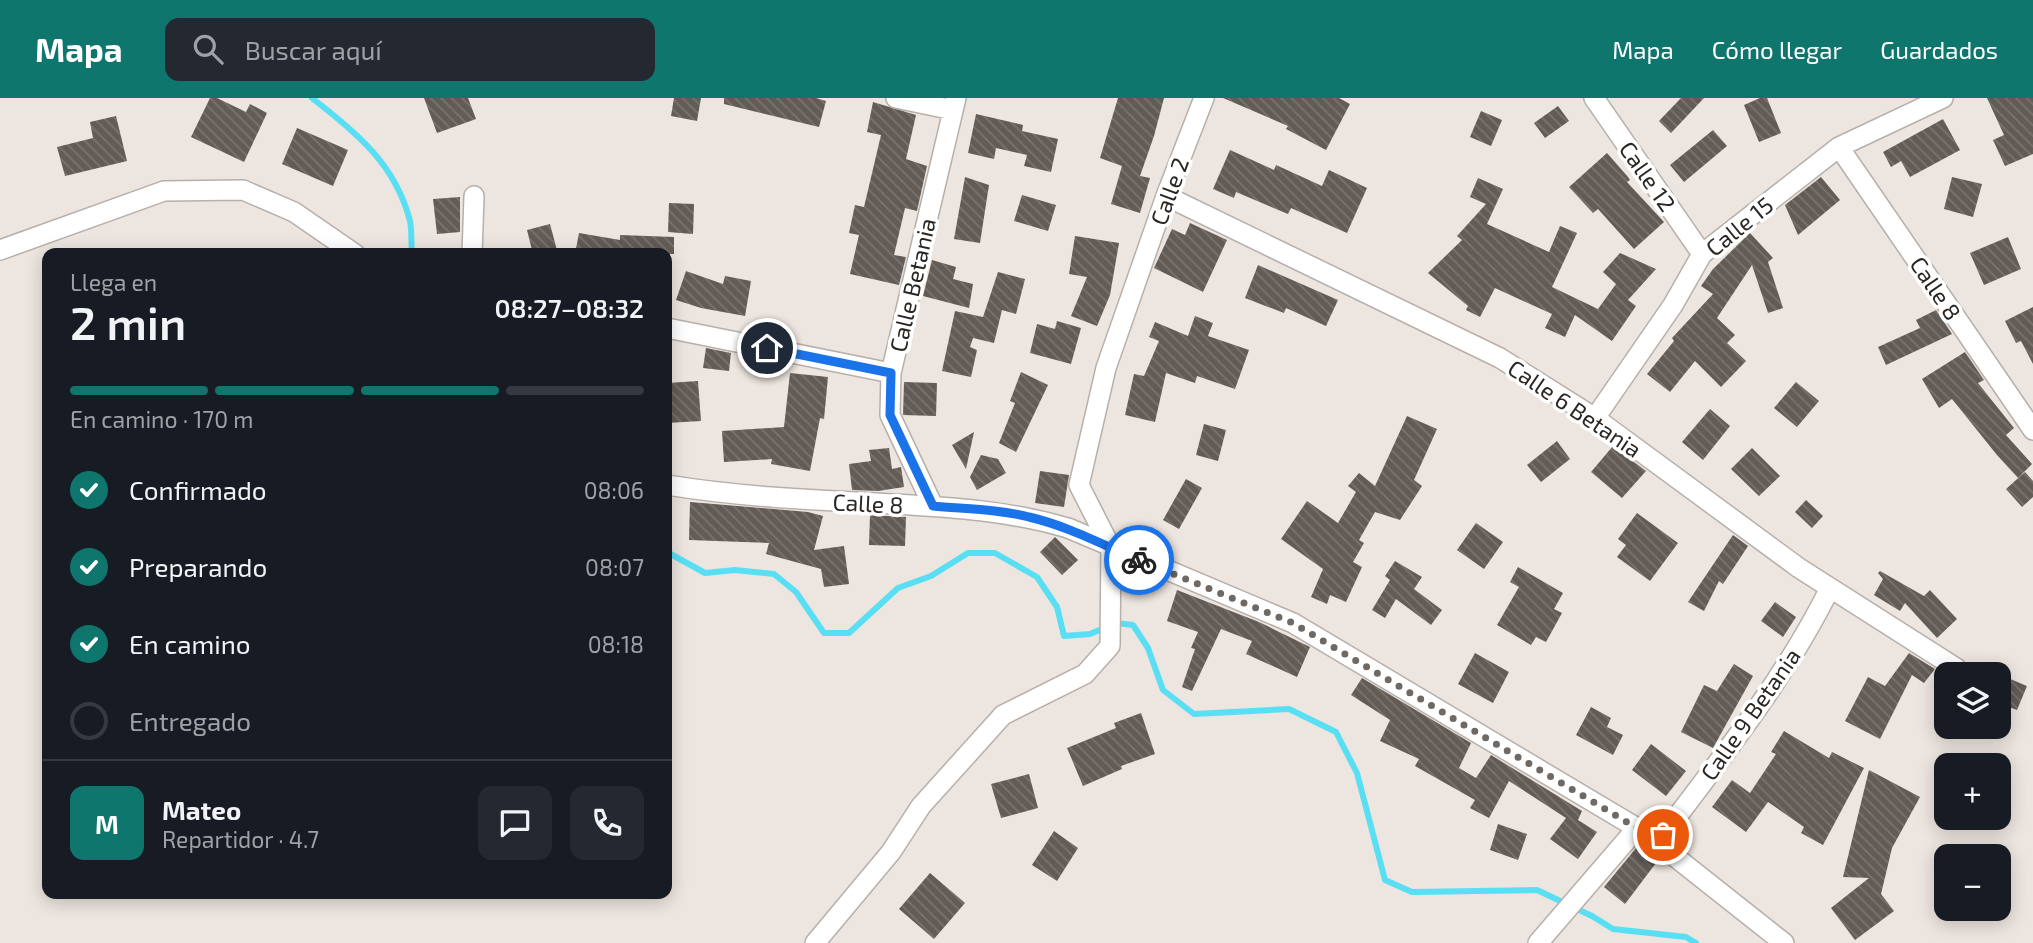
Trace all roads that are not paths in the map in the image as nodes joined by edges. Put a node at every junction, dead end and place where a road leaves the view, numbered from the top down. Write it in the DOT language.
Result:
graph roads {
  1 [pos="896,98"];
  2 [pos="1203,98"];
  3 [pos="1594,98"];
  4 [pos="1942,98"];
  5 [pos="955,104"];
  6 [pos="1839,147"];
  7 [pos="474,196"];
  8 [pos="1166,196"];
  9 [pos="346,248"];
  10 [pos="472,248"];
  11 [pos="0,250"];
  12 [pos="1702,254"];
  13 [pos="672,329"];
  14 [pos="891,373"];
  15 [pos="1595,418"];
  16 [pos="2033,430"];
  17 [pos="672,485"];
  18 [pos="933,506"];
  19 [pos="1111,548"];
  20 [pos="1830,588"];
  21 [pos="1947,662"];
  22 [pos="1637,828"];
  23 [pos="1663,835"];
  24 [pos="815,943"];
  25 [pos="1538,943"];
  26 [pos="1784,943"];
  1 -- 5 [label="street"];
  2 -- 8 [label="street, Calle 2"];
  3 -- 12 [label="street, Calle 12"];
  4 -- 6 [label="street, Calle 15"];
  5 -- 14 [label="street, Calle Betania"];
  6 -- 12 [label="street, Calle 15"];
  6 -- 16 [label="street, Calle 8"];
  7 -- 10 [label="street"];
  8 -- 15 [label="street, Calle 6 Betania"];
  8 -- 19 [label="street, Calle 2"];
  9 -- 11 [label="street"];
  12 -- 15 [label="street, Calle 15"];
  13 -- 14 [label="street"];
  14 -- 18 [label="street, Calle Betania"];
  15 -- 20 [label="street, Calle 6 Betania"];
  17 -- 18 [label="street, Calle 8"];
  18 -- 19 [label="street, Calle 8"];
  19 -- 22 [label="street, Calle 8"];
  19 -- 24 [label="street"];
  20 -- 21 [label="street, Calle 6 Betania"];
  20 -- 23 [label="street, Calle 9 Betania"];
  22 -- 23 [label="street, Calle 8"];
  22 -- 25 [label="street"];
  23 -- 26 [label="street"];
}
